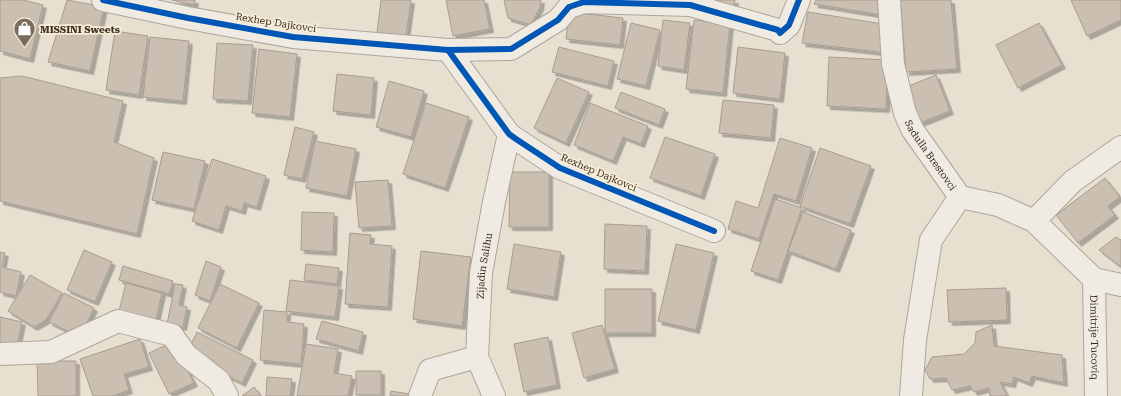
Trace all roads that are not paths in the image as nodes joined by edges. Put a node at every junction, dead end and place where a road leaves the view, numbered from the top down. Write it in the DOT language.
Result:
graph roads {
  1 [pos="103,0"];
  2 [pos="799,0"];
  3 [pos="889,0"];
  4 [pos="448,50"];
  5 [pos="513,137"];
  6 [pos="1121,147"];
  7 [pos="960,197"];
  8 [pos="1034,221"];
  9 [pos="714,231"];
  10 [pos="1094,279"];
  11 [pos="1121,285"];
  12 [pos="0,354"];
  13 [pos="477,357"];
  14 [pos="227,396"];
  15 [pos="420,396"];
  16 [pos="494,396"];
  17 [pos="911,396"];
  18 [pos="1096,396"];
  1 -- 4 [label="street, Rexhep Dajkovci"];
  2 -- 4 [label="street, Rexhep Dajkovci"];
  3 -- 7 [label="street, Sadulla Brestovci"];
  4 -- 5 [label="street, Rexhep Dajkovci"];
  5 -- 9 [label="street, Rexhep Dajkovci"];
  5 -- 13 [label="street, Zijadin Salihu"];
  6 -- 8 [label="street"];
  7 -- 8 [label="street"];
  7 -- 17 [label="street, Sadulla Brestovci"];
  8 -- 10 [label="street"];
  10 -- 11 [label="street, Dimitrije Tucoviq"];
  10 -- 18 [label="street, Dimitrije Tucoviq"];
  12 -- 14 [label="street"];
  13 -- 15 [label="street"];
  13 -- 16 [label="street, Zijadin Salihu"];
}
